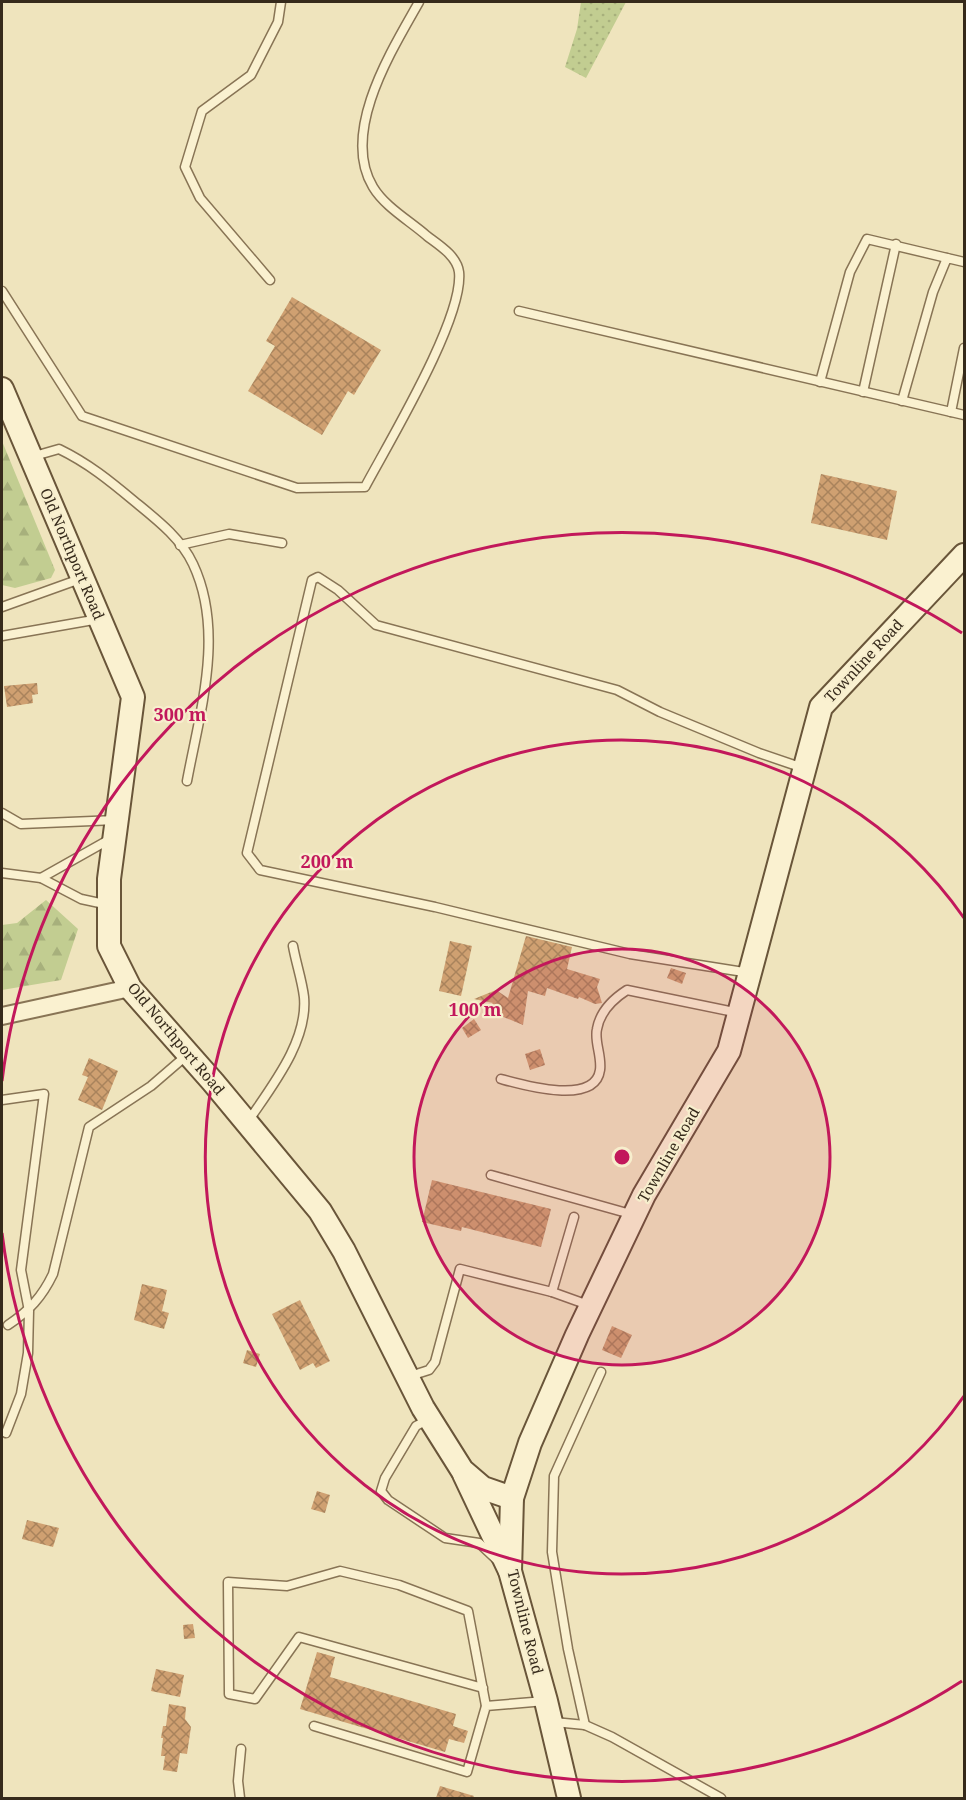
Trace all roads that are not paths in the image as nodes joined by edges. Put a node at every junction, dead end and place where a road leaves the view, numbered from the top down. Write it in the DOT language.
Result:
graph roads {
  1 [pos="281,2"];
  2 [pos="419,2"];
  3 [pos="896,244"];
  4 [pos="947,258"];
  5 [pos="964,262"];
  6 [pos="270,280"];
  7 [pos="2,291"];
  8 [pos="519,311"];
  9 [pos="964,348"];
  10 [pos="820,382"];
  11 [pos="2,389"];
  12 [pos="863,392"];
  13 [pos="902,401"];
  14 [pos="951,412"];
  15 [pos="964,415"];
  16 [pos="30,457"];
  17 [pos="282,543"];
  18 [pos="180,545"];
  19 [pos="964,555"];
  20 [pos="82,578"];
  21 [pos="2,607"];
  22 [pos="100,619"];
  23 [pos="2,636"];
  24 [pos="805,768"];
  25 [pos="187,781"];
  26 [pos="2,813"];
  27 [pos="116,829"];
  28 [pos="2,873"];
  29 [pos="41,878"];
  30 [pos="109,905"];
  31 [pos="293,946"];
  32 [pos="750,974"];
  33 [pos="130,988"];
  34 [pos="740,1013"];
  35 [pos="2,1016"];
  36 [pos="187,1054"];
  37 [pos="501,1079"];
  38 [pos="2,1100"];
  39 [pos="247,1123"];
  40 [pos="491,1175"];
  41 [pos="634,1215"];
  42 [pos="574,1217"];
  43 [pos="552,1292"];
  44 [pos="591,1306"];
  45 [pos="28,1311"];
  46 [pos="8,1325"];
  47 [pos="601,1372"];
  48 [pos="408,1376"];
  49 [pos="430,1419"];
  50 [pos="6,1433"];
  51 [pos="462,1470"];
  52 [pos="512,1498"];
  53 [pos="510,1571"];
  54 [pos="483,1688"];
  55 [pos="486,1706"];
  56 [pos="548,1711"];
  57 [pos="585,1725"];
  58 [pos="314,1726"];
  59 [pos="241,1749"];
  60 [pos="240,1798"];
  61 [pos="569,1798"];
  62 [pos="721,1798"];
  1 -- 6 [label="lane"];
  2 -- 7 [label="lane"];
  3 -- 4 [label="lane"];
  3 -- 10 [label="lane"];
  3 -- 12 [label="lane"];
  4 -- 5 [label="lane"];
  4 -- 13 [label="lane"];
  8 -- 10 [label="lane"];
  9 -- 14 [label="lane"];
  10 -- 12 [label="lane"];
  11 -- 16 [label="main road, Old Northport Road"];
  12 -- 13 [label="lane"];
  13 -- 14 [label="lane"];
  14 -- 15 [label="lane"];
  16 -- 18 [label="lane"];
  16 -- 20 [label="main road, Old Northport Road"];
  17 -- 18 [label="lane"];
  18 -- 25 [label="lane"];
  19 -- 24 [label="main road, Townline Road"];
  20 -- 21 [label="lane"];
  20 -- 22 [label="main road, Old Northport Road"];
  22 -- 23 [label="lane"];
  22 -- 27 [label="main road, Old Northport Road"];
  24 -- 32 [label="main road, Townline Road"];
  24 -- 32 [label="lane"];
  26 -- 27 [label="lane"];
  27 -- 29 [label="lane"];
  27 -- 30 [label="main road, Old Northport Road"];
  28 -- 29 [label="lane"];
  29 -- 30 [label="lane"];
  30 -- 33 [label="main road, Old Northport Road"];
  31 -- 39 [label="lane"];
  32 -- 34 [label="main road, Townline Road"];
  33 -- 35 [label="street"];
  33 -- 36 [label="main road, Old Northport Road"];
  34 -- 37 [label="lane"];
  34 -- 41 [label="main road, Townline Road"];
  36 -- 39 [label="main road, Old Northport Road"];
  36 -- 45 [label="lane"];
  38 -- 45 [label="lane"];
  39 -- 48 [label="main road, Old Northport Road"];
  40 -- 41 [label="lane"];
  41 -- 44 [label="main road, Townline Road"];
  42 -- 43 [label="lane"];
  43 -- 44 [label="lane"];
  43 -- 48 [label="lane"];
  44 -- 52 [label="main road, Townline Road"];
  45 -- 46 [label="lane"];
  45 -- 50 [label="lane"];
  47 -- 57 [label="lane"];
  48 -- 49 [label="main road, Old Northport Road"];
  49 -- 51 [label="main road, Old Northport Road"];
  49 -- 53 [label="lane"];
  51 -- 52 [label="main road, Old Northport Road"];
  51 -- 53 [label="main road, Old Northport Road"];
  52 -- 53 [label="main road, Townline Road"];
  53 -- 56 [label="main road, Townline Road"];
  54 -- 54 [label="lane"];
  54 -- 55 [label="lane"];
  55 -- 56 [label="lane"];
  55 -- 58 [label="lane"];
  56 -- 57 [label="lane"];
  56 -- 61 [label="main road, Townline Road"];
  57 -- 62 [label="lane"];
  59 -- 60 [label="lane"];
}
